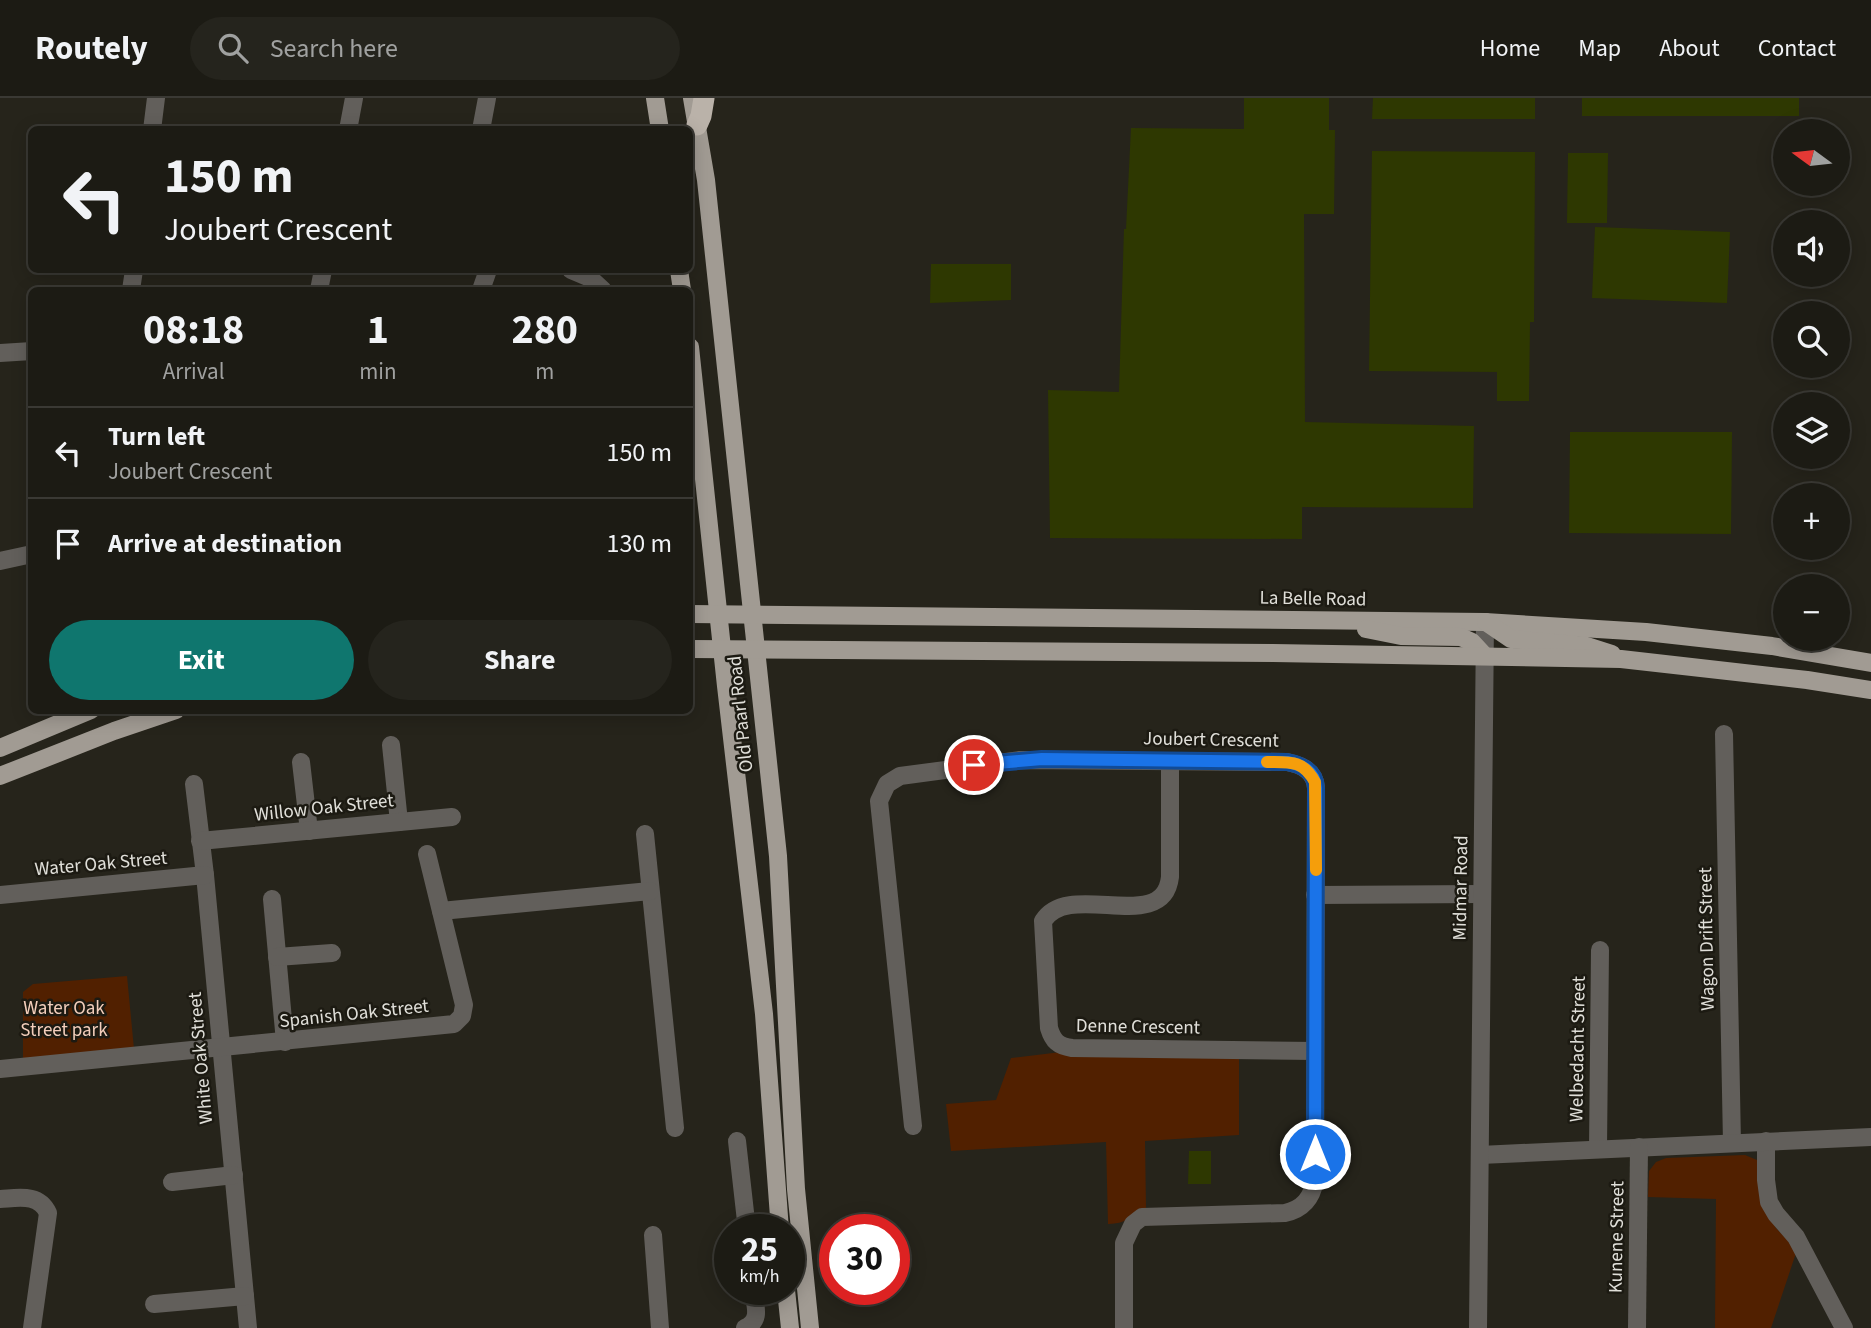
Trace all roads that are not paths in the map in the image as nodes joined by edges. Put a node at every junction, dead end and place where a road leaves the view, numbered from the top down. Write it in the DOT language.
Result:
graph roads {
  1 [pos="156,98"];
  2 [pos="354,98"];
  3 [pos="487,98"];
  4 [pos="655,98"];
  5 [pos="692,98"];
  6 [pos="704,98"];
  7 [pos="697,125"];
  8 [pos="152,126"];
  9 [pos="349,126"];
  10 [pos="482,126"];
  11 [pos="659,126"];
  12 [pos="578,273"];
  13 [pos="600,287"];
  14 [pos="28,351"];
  15 [pos="0,353"];
  16 [pos="693,376"];
  17 [pos="28,555"];
  18 [pos="0,561"];
  19 [pos="693,614"];
  20 [pos="718,614"];
  21 [pos="752,615"];
  22 [pos="1339,621"];
  23 [pos="1485,622"];
  24 [pos="755,648"];
  25 [pos="693,649"];
  26 [pos="722,649"];
  27 [pos="1484,655"];
  28 [pos="1621,659"];
  29 [pos="1871,663"];
  30 [pos="1871,690"];
  31 [pos="81,714"];
  32 [pos="164,714"];
  33 [pos="1724,734"];
  34 [pos="391,746"];
  35 [pos="0,748"];
  36 [pos="1170,761"];
  37 [pos="301,762"];
  38 [pos="0,776"];
  39 [pos="194,784"];
  40 [pos="452,817"];
  41 [pos="399,821"];
  42 [pos="309,831"];
  43 [pos="645,834"];
  44 [pos="200,841"];
  45 [pos="427,854"];
  46 [pos="205,875"];
  47 [pos="650,891"];
  48 [pos="0,894"];
  49 [pos="1482,894"];
  50 [pos="1315,895"];
  51 [pos="272,899"];
  52 [pos="441,911"];
  53 [pos="1600,950"];
  54 [pos="332,953"];
  55 [pos="277,957"];
  56 [pos="285,1042"];
  57 [pos="222,1048"];
  58 [pos="1315,1051"];
  59 [pos="0,1069"];
  60 [pos="913,1126"];
  61 [pos="675,1128"];
  62 [pos="1871,1136"];
  63 [pos="737,1140"];
  64 [pos="1766,1141"];
  65 [pos="1732,1143"];
  66 [pos="1639,1147"];
  67 [pos="1598,1149"];
  68 [pos="1480,1155"];
  69 [pos="234,1175"];
  70 [pos="172,1182"];
  71 [pos="0,1199"];
  72 [pos="745,1214"];
  73 [pos="779,1214"];
  74 [pos="653,1235"];
  75 [pos="245,1296"];
  76 [pos="154,1304"];
  77 [pos="755,1305"];
  78 [pos="788,1305"];
  79 [pos="1843,1327"];
  80 [pos="32,1328"];
  81 [pos="248,1328"];
  82 [pos="660,1328"];
  83 [pos="740,1328"];
  84 [pos="745,1328"];
  85 [pos="790,1328"];
  86 [pos="810,1328"];
  87 [pos="1124,1328"];
  88 [pos="1478,1328"];
  89 [pos="1637,1328"];
  1 -- 8 [label="street"];
  2 -- 9 [label="street"];
  3 -- 10 [label="street"];
  4 -- 11 [label="main road"];
  5 -- 7 [label="main road, Old Paarl Road"];
  6 -- 7 [label="highway"];
  7 -- 21 [label="main road, Old Paarl Road"];
  12 -- 13 [label="street"];
  14 -- 15 [label="street"];
  16 -- 20 [label="main road, Old Paarl Road"];
  17 -- 18 [label="street"];
  19 -- 20 [label="main road, La Belle Road"];
  20 -- 21 [label="main road, La Belle Road"];
  20 -- 26 [label="main road, Old Paarl Road"];
  21 -- 22 [label="main road, La Belle Road"];
  21 -- 24 [label="main road, Old Paarl Road"];
  22 -- 23 [label="main road, La Belle Road"];
  22 -- 27 [label="main road"];
  23 -- 27 [label="street, Midmar Road"];
  23 -- 28 [label="main road"];
  23 -- 29 [label="main road, La Belle Road"];
  24 -- 26 [label="main road"];
  24 -- 27 [label="main road"];
  24 -- 86 [label="main road, Old Paarl Road"];
  25 -- 26 [label="main road"];
  26 -- 73 [label="main road, Old Paarl Road"];
  27 -- 28 [label="main road"];
  27 -- 49 [label="street, Midmar Road"];
  28 -- 30 [label="main road"];
  31 -- 35 [label="main road"];
  32 -- 38 [label="main road"];
  33 -- 65 [label="street, Wagon Drift Street"];
  34 -- 41 [label="street"];
  36 -- 50 [label="street, Joubert Crescent"];
  36 -- 58 [label="street, Denne Crescent"];
  36 -- 60 [label="street, Joubert Crescent"];
  37 -- 42 [label="street"];
  39 -- 44 [label="street, White Oak Street"];
  40 -- 41 [label="street, Willow Oak Street"];
  41 -- 42 [label="street, Willow Oak Street"];
  42 -- 44 [label="street, Willow Oak Street"];
  43 -- 47 [label="street"];
  44 -- 46 [label="street, White Oak Street"];
  45 -- 52 [label="street, Spanish Oak Street"];
  46 -- 48 [label="street, Water Oak Street"];
  46 -- 57 [label="street, White Oak Street"];
  47 -- 52 [label="street"];
  47 -- 61 [label="street"];
  49 -- 50 [label="street"];
  49 -- 68 [label="street, Midmar Road"];
  50 -- 58 [label="street, Joubert Crescent"];
  51 -- 55 [label="street"];
  52 -- 56 [label="street, Spanish Oak Street"];
  53 -- 67 [label="street, Welbedacht Street"];
  54 -- 55 [label="street"];
  55 -- 56 [label="street"];
  56 -- 57 [label="street, Spanish Oak Street"];
  57 -- 59 [label="street"];
  57 -- 69 [label="street, White Oak Street"];
  58 -- 87 [label="street, Joubert Crescent"];
  62 -- 64 [label="street"];
  63 -- 72 [label="street"];
  64 -- 65 [label="street"];
  64 -- 79 [label="street"];
  65 -- 66 [label="street"];
  66 -- 67 [label="street"];
  66 -- 89 [label="street, Kunene Street"];
  67 -- 68 [label="street"];
  68 -- 88 [label="street, Midmar Road"];
  69 -- 70 [label="street"];
  69 -- 75 [label="street, White Oak Street"];
  71 -- 80 [label="street"];
  74 -- 82 [label="street"];
  75 -- 76 [label="street"];
  75 -- 81 [label="street, White Oak Street"];
  77 -- 84 [label="street"];
  78 -- 85 [label="main road"];
  83 -- 84 [label="street"];
}
